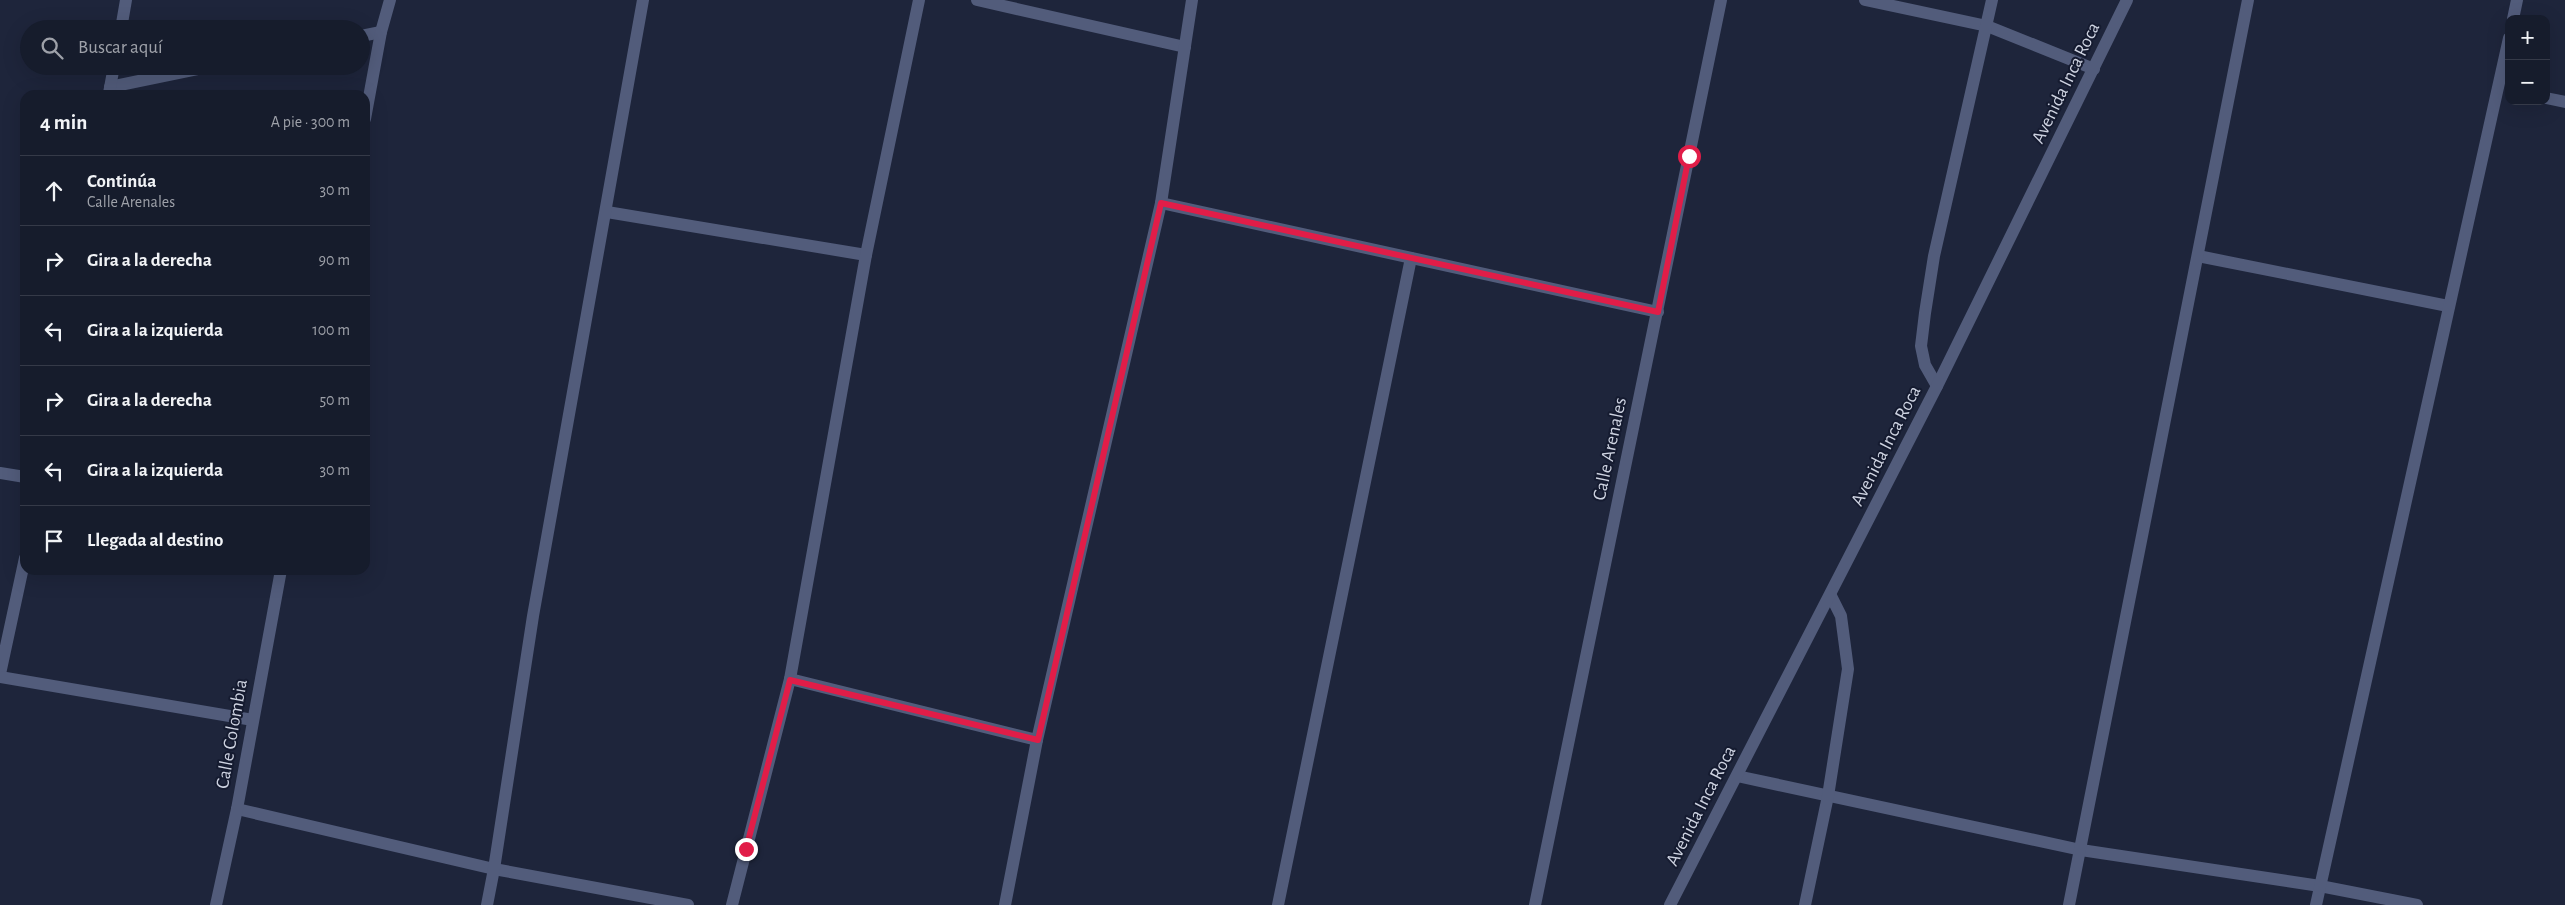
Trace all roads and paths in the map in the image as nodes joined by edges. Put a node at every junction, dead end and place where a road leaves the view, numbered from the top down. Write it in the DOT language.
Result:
graph roads {
  1 [pos="126,0"];
  2 [pos="390,0"];
  3 [pos="643,0"];
  4 [pos="919,0"];
  5 [pos="977,0"];
  6 [pos="1192,0"];
  7 [pos="1721,0"];
  8 [pos="1865,0"];
  9 [pos="1992,0"];
  10 [pos="2127,0"];
  11 [pos="2248,0"];
  12 [pos="2517,0"];
  13 [pos="2514,15"];
  14 [pos="123,20"];
  15 [pos="1986,26"];
  16 [pos="381,32"];
  17 [pos="370,34"];
  18 [pos="1185,47"];
  19 [pos="2507,60"];
  20 [pos="2094,69"];
  21 [pos="112,75"];
  22 [pos="175,75"];
  23 [pos="2504,89"];
  24 [pos="109,90"];
  25 [pos="113,90"];
  26 [pos="370,92"];
  27 [pos="2550,99"];
  28 [pos="2565,102"];
  29 [pos="1161,203"];
  30 [pos="607,212"];
  31 [pos="866,255"];
  32 [pos="2198,256"];
  33 [pos="1411,258"];
  34 [pos="2448,306"];
  35 [pos="1658,312"];
  36 [pos="1937,386"];
  37 [pos="0,472"];
  38 [pos="20,476"];
  39 [pos="21,575"];
  40 [pos="280,575"];
  41 [pos="1831,596"];
  42 [pos="0,676"];
  43 [pos="790,680"];
  44 [pos="253,720"];
  45 [pos="1038,740"];
  46 [pos="1737,776"];
  47 [pos="1828,796"];
  48 [pos="237,809"];
  49 [pos="2081,850"];
  50 [pos="494,869"];
  51 [pos="2320,886"];
  52 [pos="216,905"];
  53 [pos="486,905"];
  54 [pos="688,905"];
  55 [pos="732,905"];
  56 [pos="1005,905"];
  57 [pos="1278,905"];
  58 [pos="1535,905"];
  59 [pos="1670,905"];
  60 [pos="1805,905"];
  61 [pos="2070,905"];
  62 [pos="2316,905"];
  63 [pos="2417,905"];
  1 -- 14 [label="street"];
  2 -- 16 [label="street"];
  3 -- 30 [label="street"];
  4 -- 31 [label="street"];
  5 -- 18 [label="street"];
  6 -- 18 [label="street"];
  7 -- 35 [label="street, Calle Arenales"];
  8 -- 15 [label="street"];
  9 -- 15 [label="street"];
  10 -- 20 [label="street, Avenida Inca Roca"];
  11 -- 32 [label="street"];
  12 -- 13 [label="street"];
  15 -- 20 [label="street"];
  15 -- 36 [label="street"];
  16 -- 17 [label="street"];
  16 -- 26 [label="street"];
  18 -- 29 [label="street"];
  19 -- 23 [label="street"];
  20 -- 36 [label="street, Avenida Inca Roca"];
  21 -- 24 [label="street"];
  22 -- 25 [label="street"];
  23 -- 34 [label="street"];
  27 -- 28 [label="street"];
  29 -- 33 [label="street"];
  29 -- 45 [label="street"];
  30 -- 31 [label="street"];
  30 -- 50 [label="street"];
  31 -- 43 [label="street"];
  32 -- 34 [label="street"];
  32 -- 49 [label="street"];
  33 -- 35 [label="street"];
  33 -- 57 [label="street"];
  34 -- 51 [label="street"];
  35 -- 58 [label="street, Calle Arenales"];
  36 -- 41 [label="street, Avenida Inca Roca"];
  37 -- 38 [label="street"];
  39 -- 42 [label="street"];
  40 -- 44 [label="street, Calle Colombia"];
  41 -- 46 [label="street, Avenida Inca Roca"];
  41 -- 47 [label="street"];
  42 -- 44 [label="street"];
  43 -- 45 [label="street"];
  43 -- 55 [label="street"];
  44 -- 48 [label="street, Calle Colombia"];
  45 -- 56 [label="street"];
  46 -- 47 [label="street"];
  46 -- 59 [label="street, Avenida Inca Roca"];
  47 -- 49 [label="street"];
  47 -- 60 [label="street"];
  48 -- 50 [label="street"];
  48 -- 52 [label="street, Calle Colombia"];
  49 -- 51 [label="street"];
  49 -- 61 [label="street"];
  50 -- 53 [label="street"];
  50 -- 54 [label="street"];
  51 -- 62 [label="street"];
  51 -- 63 [label="street"];
}
